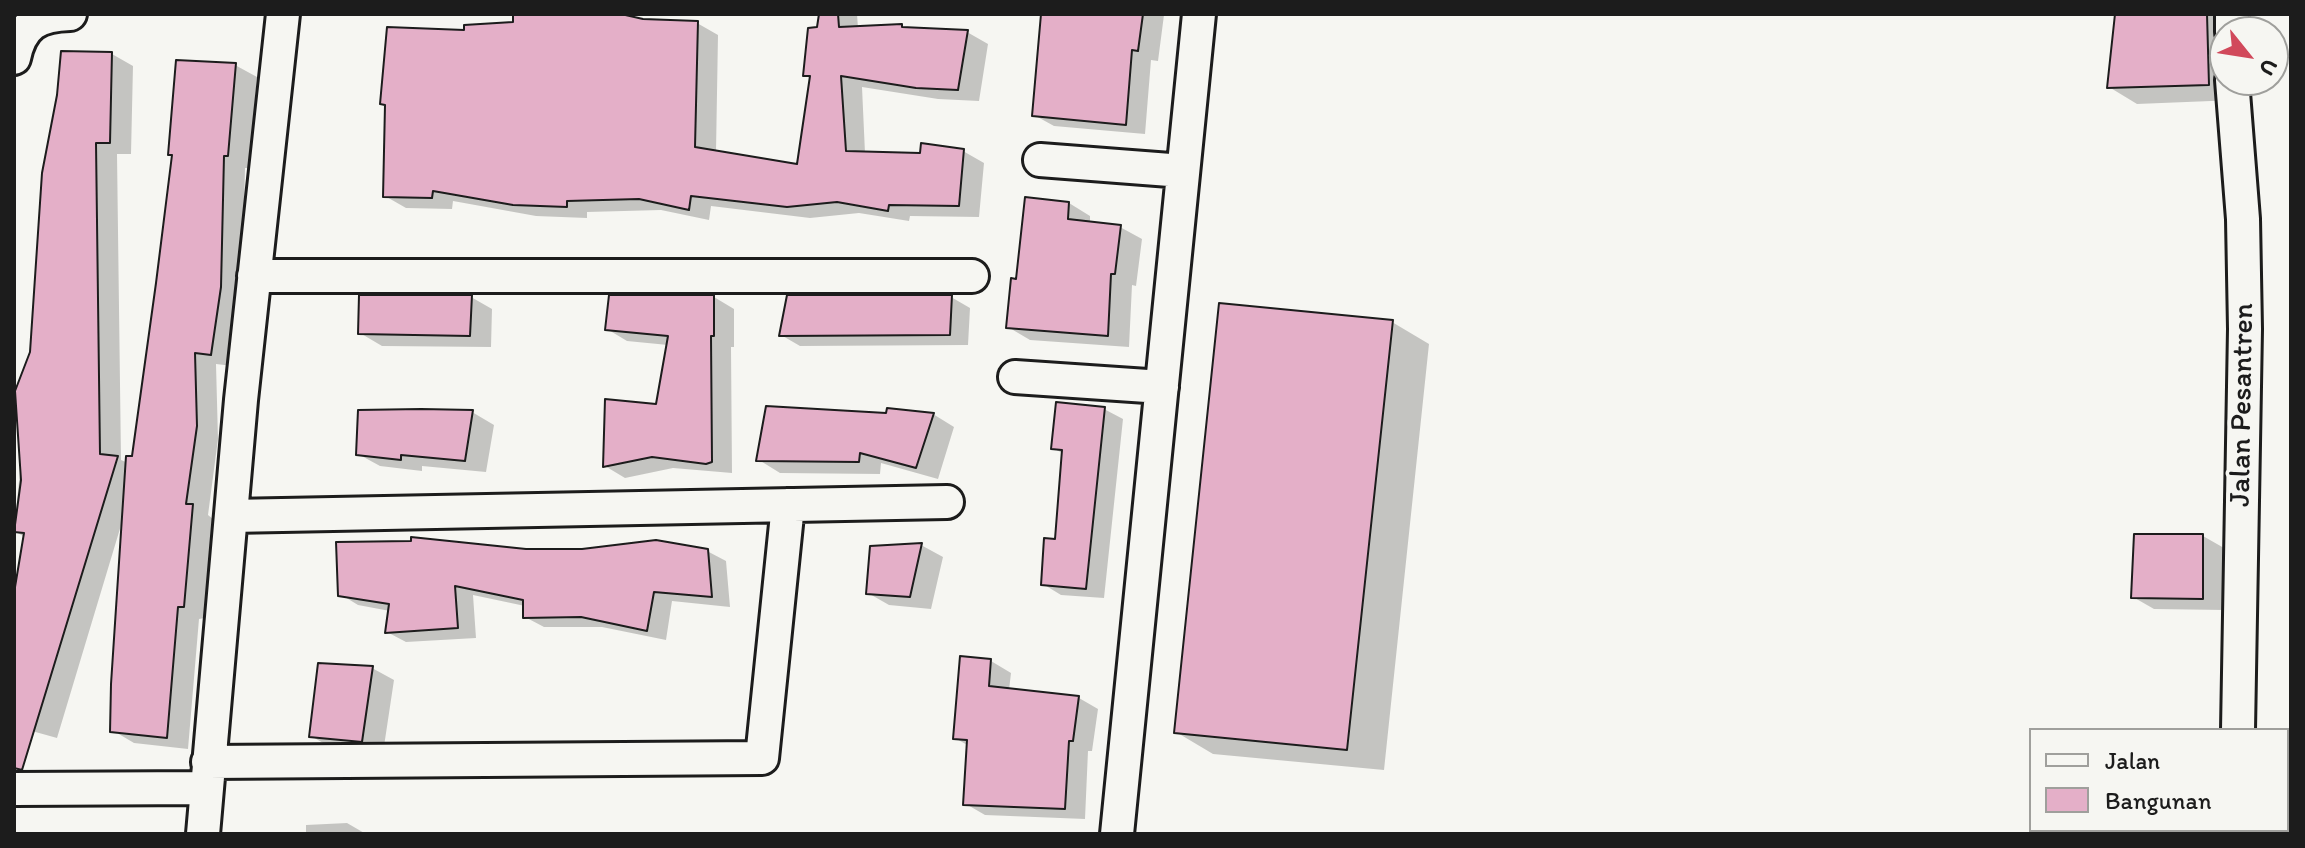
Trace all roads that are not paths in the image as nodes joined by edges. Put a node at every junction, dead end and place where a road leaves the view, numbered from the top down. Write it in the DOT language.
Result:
graph roads {
  1 [pos="70,14"];
  2 [pos="283,14"];
  3 [pos="1199,14"];
  4 [pos="14,58"];
  5 [pos="2233,96"];
  6 [pos="1040,160"];
  7 [pos="1183,171"];
  8 [pos="254,276"];
  9 [pos="972,276"];
  10 [pos="1015,377"];
  11 [pos="1162,387"];
  12 [pos="947,502"];
  13 [pos="788,505"];
  14 [pos="231,516"];
  15 [pos="2238,728"];
  16 [pos="207,775"];
  17 [pos="14,789"];
  18 [pos="203,834"];
  19 [pos="1117,834"];
  1 -- 4 [label="street"];
  2 -- 8 [label="street"];
  3 -- 7 [label="street"];
  5 -- 15 [label="street, Jalan Pesantren"];
  6 -- 7 [label="street"];
  7 -- 11 [label="street"];
  8 -- 9 [label="street"];
  8 -- 14 [label="street"];
  10 -- 11 [label="street"];
  11 -- 19 [label="street"];
  12 -- 13 [label="street"];
  13 -- 14 [label="street"];
  13 -- 16 [label="street"];
  14 -- 16 [label="street"];
  16 -- 17 [label="street"];
  16 -- 18 [label="street"];
}
